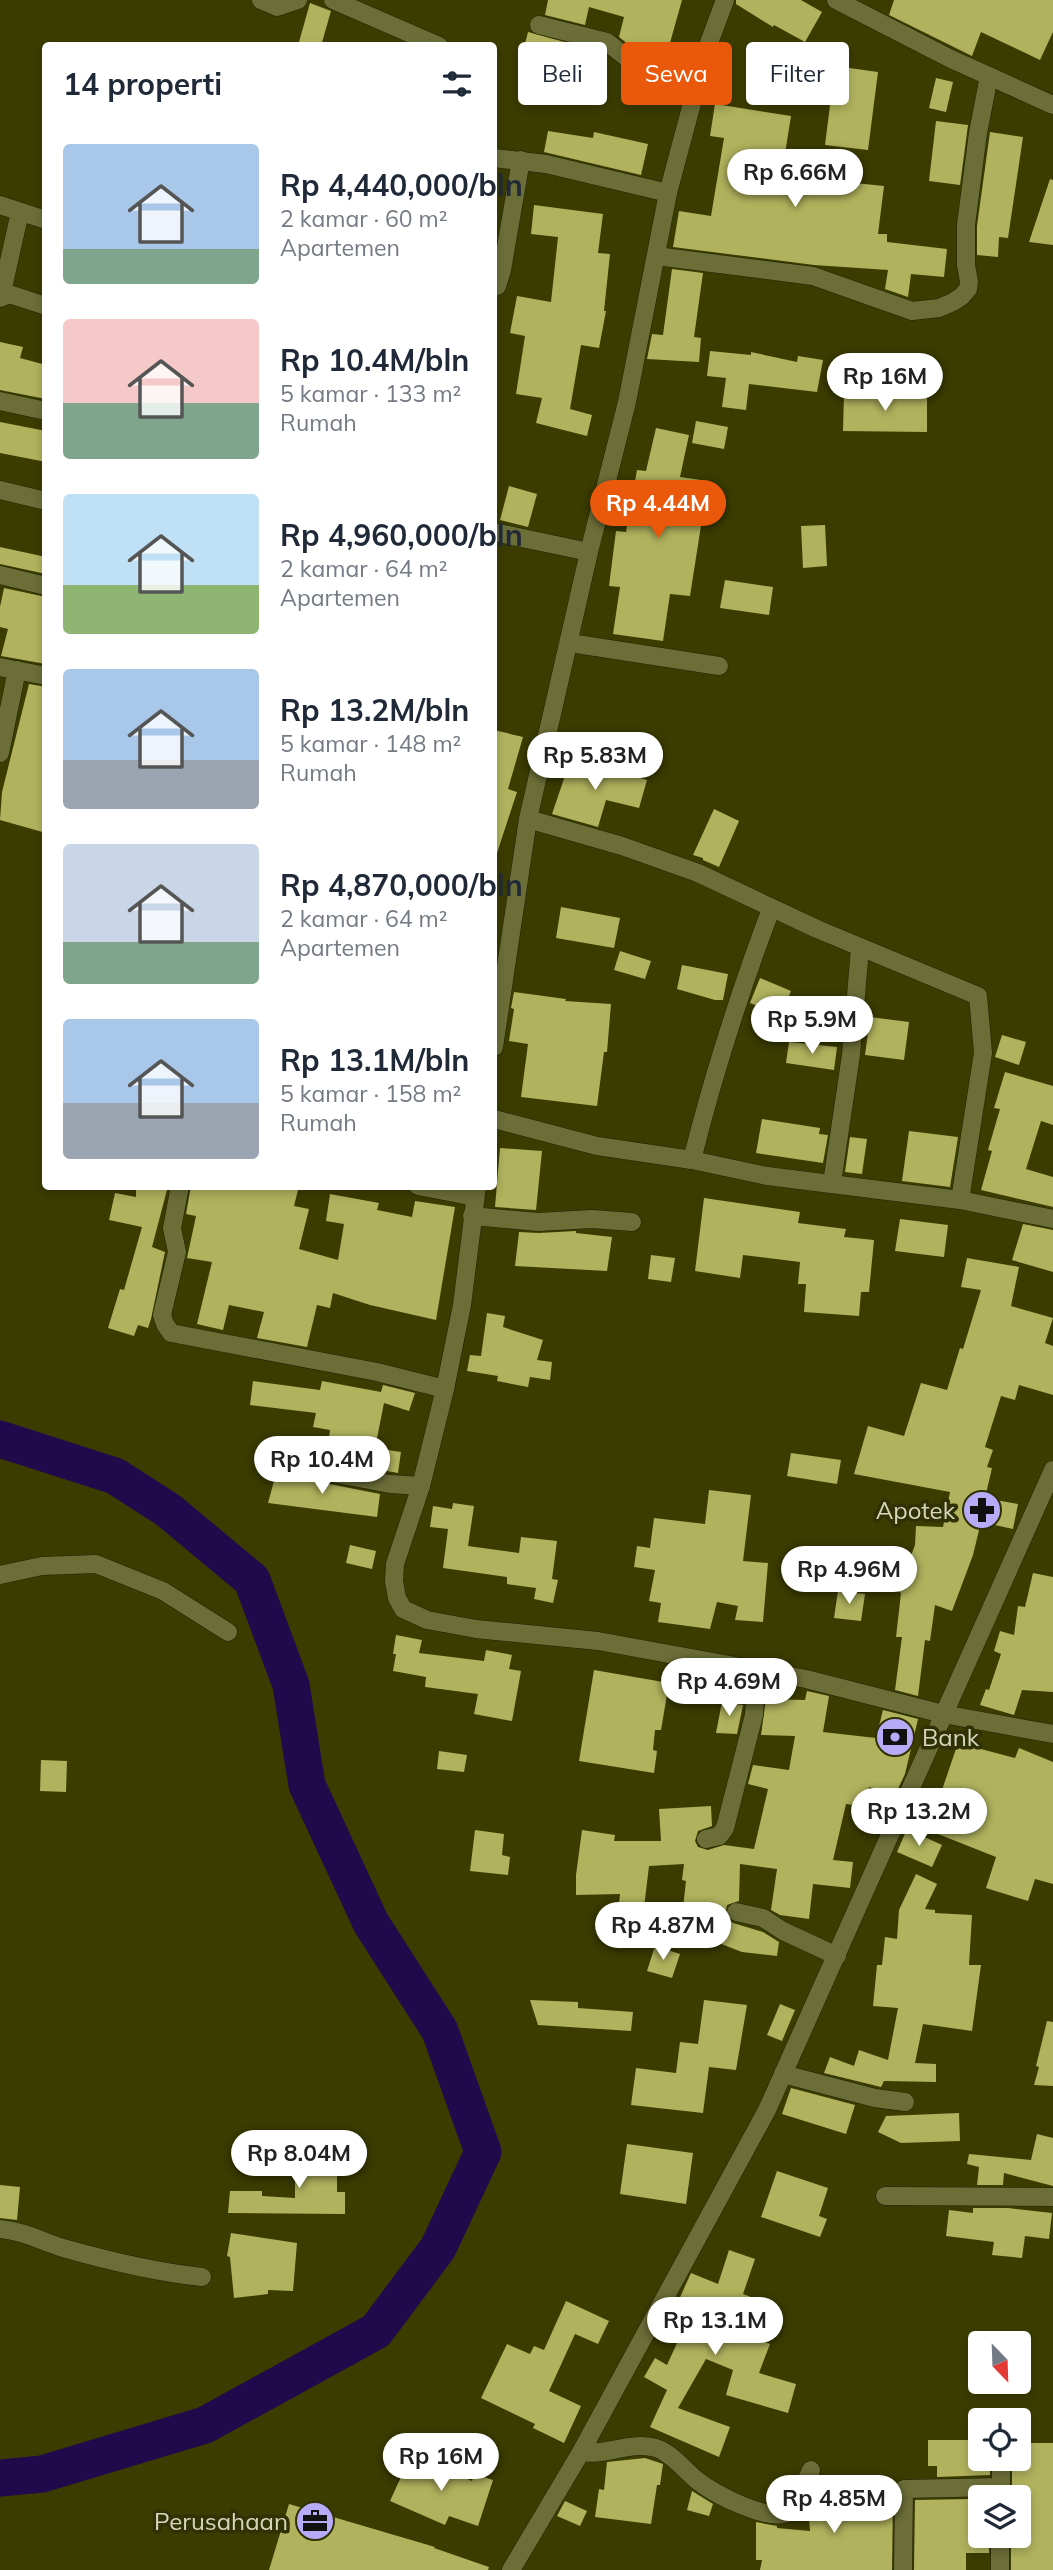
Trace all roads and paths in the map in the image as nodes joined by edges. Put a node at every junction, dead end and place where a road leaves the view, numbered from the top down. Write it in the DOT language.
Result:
graph roads {
  1 [pos="261,0"];
  2 [pos="298,0"];
  3 [pos="333,0"];
  4 [pos="725,0"];
  5 [pos="836,0"];
  6 [pos="538,25"];
  7 [pos="430,42"];
  8 [pos="710,42"];
  9 [pos="621,54"];
  10 [pos="989,76"];
  11 [pos="691,105"];
  12 [pos="1053,106"];
  13 [pos="497,158"];
  14 [pos="521,160"];
  15 [pos="668,193"];
  16 [pos="0,205"];
  17 [pos="20,212"];
  18 [pos="42,219"];
  19 [pos="7,237"];
  20 [pos="656,256"];
  21 [pos="497,286"];
  22 [pos="0,298"];
  23 [pos="42,305"];
  24 [pos="0,401"];
  25 [pos="42,410"];
  26 [pos="0,490"];
  27 [pos="42,500"];
  28 [pos="497,533"];
  29 [pos="589,552"];
  30 [pos="0,575"];
  31 [pos="42,585"];
  32 [pos="570,643"];
  33 [pos="719,666"];
  34 [pos="9,669"];
  35 [pos="42,675"];
  36 [pos="0,753"];
  37 [pos="528,819"];
  38 [pos="771,909"];
  39 [pos="860,948"];
  40 [pos="497,1027"];
  41 [pos="497,1120"];
  42 [pos="692,1160"];
  43 [pos="832,1182"];
  44 [pos="179,1190"];
  45 [pos="457,1190"];
  46 [pos="476,1192"];
  47 [pos="960,1200"];
  48 [pos="472,1216"];
  49 [pos="1053,1219"];
  50 [pos="632,1222"];
  51 [pos="445,1389"];
  52 [pos="311,1469"];
  53 [pos="1053,1470"];
  54 [pos="421,1486"];
  55 [pos="0,1575"];
  56 [pos="228,1632"];
  57 [pos="757,1670"];
  58 [pos="943,1714"];
  59 [pos="1053,1734"];
  60 [pos="706,1839"];
  61 [pos="736,1912"];
  62 [pos="837,1956"];
  63 [pos="783,2074"];
  64 [pos="905,2102"];
  65 [pos="885,2196"];
  66 [pos="1053,2197"];
  67 [pos="0,2229"];
  68 [pos="202,2277"];
  69 [pos="581,2452"];
  70 [pos="811,2470"];
  71 [pos="968,2491"];
  72 [pos="1000,2548"];
  73 [pos="511,2570"];
  74 [pos="903,2570"];
  75 [pos="1000,2570"];
  1 -- 2 [label="street"];
  3 -- 7 [label="street"];
  4 -- 8 [label="street"];
  5 -- 10 [label="street"];
  6 -- 9 [label="street"];
  10 -- 12 [label="street"];
  10 -- 20 [label="street"];
  11 -- 15 [label="street"];
  13 -- 14 [label="street"];
  14 -- 15 [label="street"];
  14 -- 21 [label="street"];
  15 -- 20 [label="street"];
  16 -- 17 [label="street"];
  17 -- 18 [label="street"];
  17 -- 19 [label="street"];
  19 -- 22 [label="street"];
  20 -- 29 [label="street"];
  22 -- 23 [label="street"];
  24 -- 25 [label="street"];
  26 -- 27 [label="street"];
  28 -- 29 [label="street"];
  29 -- 32 [label="street"];
  30 -- 31 [label="street"];
  32 -- 33 [label="street"];
  32 -- 37 [label="street"];
  34 -- 35 [label="street"];
  34 -- 36 [label="street"];
  37 -- 38 [label="street"];
  37 -- 40 [label="street"];
  38 -- 39 [label="street"];
  38 -- 42 [label="street"];
  39 -- 43 [label="street"];
  39 -- 47 [label="street"];
  41 -- 42 [label="street"];
  42 -- 43 [label="street"];
  43 -- 47 [label="street"];
  44 -- 51 [label="street"];
  45 -- 46 [label="street"];
  46 -- 48 [label="street"];
  47 -- 49 [label="street"];
  48 -- 50 [label="street"];
  48 -- 51 [label="street"];
  51 -- 54 [label="street"];
  52 -- 54 [label="street"];
  53 -- 58 [label="street"];
  54 -- 57 [label="street"];
  55 -- 56 [label="street"];
  57 -- 58 [label="street"];
  57 -- 60 [label="street"];
  58 -- 59 [label="street"];
  58 -- 62 [label="street"];
  61 -- 62 [label="street"];
  62 -- 63 [label="street"];
  63 -- 64 [label="street"];
  63 -- 69 [label="street"];
  65 -- 66 [label="street"];
  67 -- 68 [label="street"];
  69 -- 70 [label="street"];
  69 -- 73 [label="street"];
  71 -- 74 [label="street"];
  72 -- 75 [label="street"];
}
